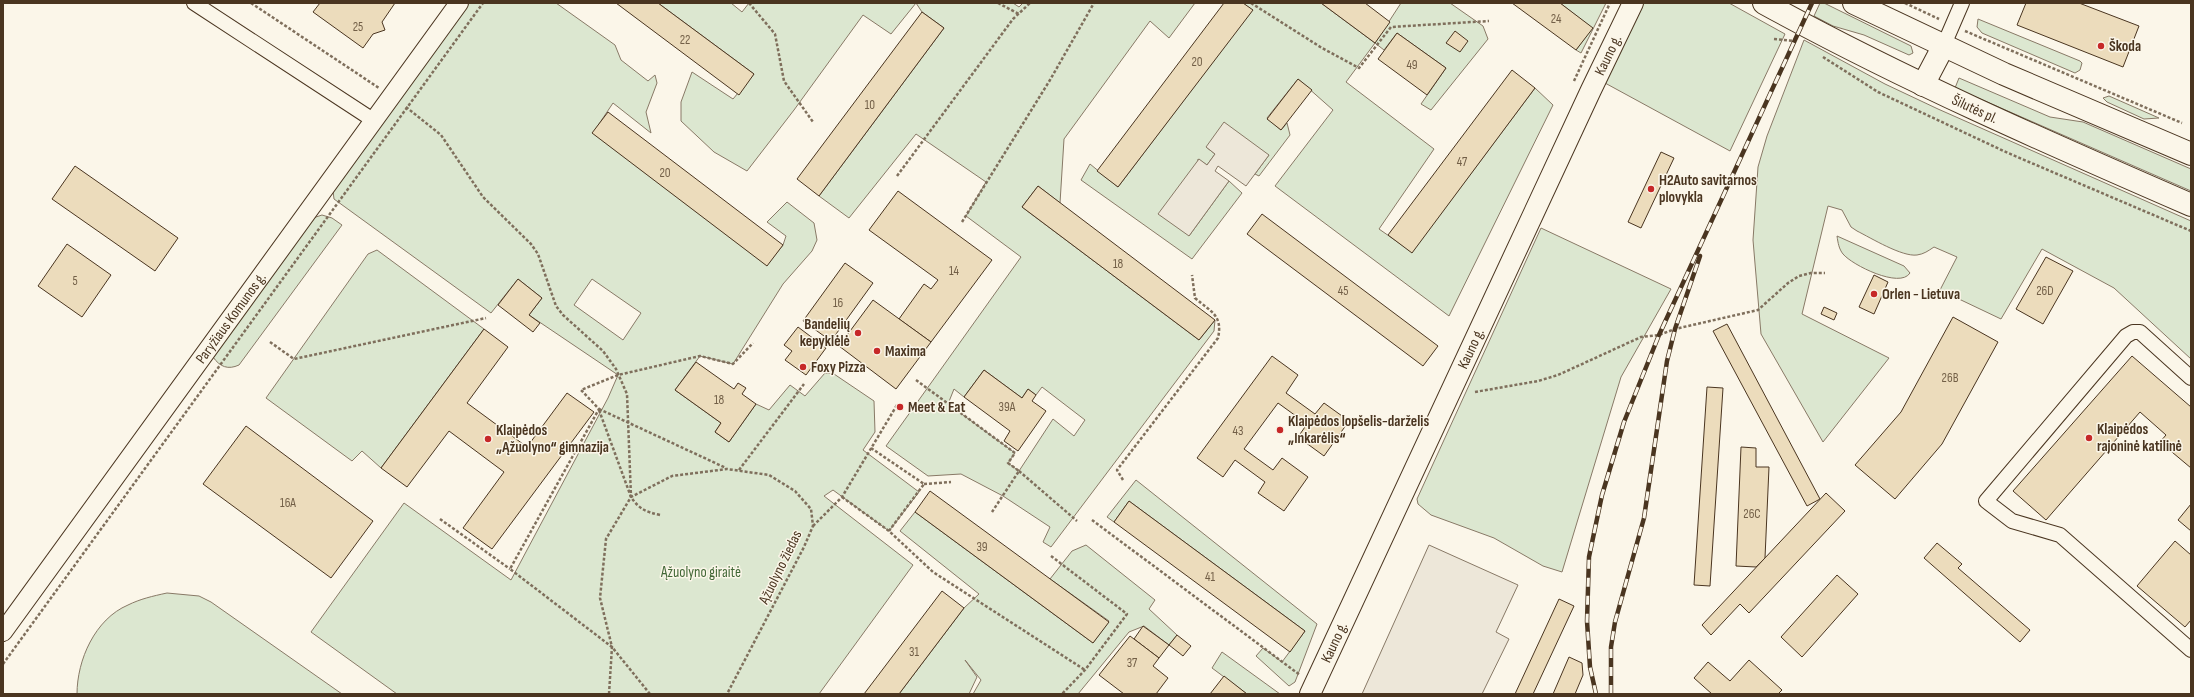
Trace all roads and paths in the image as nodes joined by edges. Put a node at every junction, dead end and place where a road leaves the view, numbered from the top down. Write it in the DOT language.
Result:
graph roads {
  1 [pos="194,3"];
  2 [pos="251,3"];
  3 [pos="459,3"];
  4 [pos="483,3"];
  5 [pos="749,3"];
  6 [pos="998,3"];
  7 [pos="1030,3"];
  8 [pos="1094,3"];
  9 [pos="1251,3"];
  10 [pos="1610,3"];
  11 [pos="1633,3"];
  12 [pos="1764,3"];
  13 [pos="1854,3"];
  14 [pos="1905,3"];
  15 [pos="1962,3"];
  16 [pos="1019,14"];
  17 [pos="1489,21"];
  18 [pos="1952,25"];
  19 [pos="1774,39"];
  20 [pos="1795,41"];
  21 [pos="1943,47"];
  22 [pos="1820,56"];
  23 [pos="1574,81"];
  24 [pos="1923,86"];
  25 [pos="391,96"];
  26 [pos="408,107"];
  27 [pos="373,120"];
  28 [pos="813,122"];
  29 [pos="2182,123"];
  30 [pos="2191,154"];
  31 [pos="897,176"];
  32 [pos="2191,205"];
  33 [pos="962,222"];
  34 [pos="2191,231"];
  35 [pos="1825,273"];
  36 [pos="1192,275"];
  37 [pos="486,318"];
  38 [pos="270,342"];
  39 [pos="753,343"];
  40 [pos="618,375"];
  41 [pos="2191,378"];
  42 [pos="916,380"];
  43 [pos="804,384"];
  44 [pos="1475,392"];
  45 [pos="897,405"];
  46 [pos="599,410"];
  47 [pos="629,424"];
  48 [pos="871,448"];
  49 [pos="727,469"];
  50 [pos="739,470"];
  51 [pos="1019,471"];
  52 [pos="1123,480"];
  53 [pos="951,482"];
  54 [pos="924,484"];
  55 [pos="842,497"];
  56 [pos="631,498"];
  57 [pos="992,512"];
  58 [pos="660,515"];
  59 [pos="440,519"];
  60 [pos="1092,520"];
  61 [pos="1076,521"];
  62 [pos="812,526"];
  63 [pos="889,531"];
  64 [pos="1051,556"];
  65 [pos="510,569"];
  66 [pos="3,632"];
  67 [pos="612,647"];
  68 [pos="2191,650"];
  69 [pos="3,664"];
  70 [pos="1085,670"];
  71 [pos="1307,686"];
  72 [pos="609,694"];
  73 [pos="650,694"];
  74 [pos="727,694"];
  75 [pos="1062,694"];
  1 -- 27 [label="street"];
  2 -- 25 [label="path"];
  3 -- 25 [label="street, Paryžiaus Komunos g."];
  4 -- 26 [label="path"];
  5 -- 28 [label="path"];
  6 -- 16 [label="path"];
  7 -- 16 [label="path"];
  8 -- 33 [label="path"];
  9 -- 17 [label="path"];
  10 -- 23 [label="path"];
  11 -- 71 [label="main road, Kauno g."];
  12 -- 24 [label="main road, Šilutės pl."];
  13 -- 21 [label="main road"];
  14 -- 18 [label="path"];
  15 -- 18 [label="street"];
  16 -- 31 [label="path"];
  18 -- 21 [label="street"];
  18 -- 29 [label="path"];
  19 -- 20 [label="path"];
  21 -- 24 [label="main road"];
  21 -- 30 [label="main road"];
  22 -- 34 [label="path"];
  24 -- 32 [label="main road, Šilutės pl."];
  25 -- 27 [label="street, Paryžiaus Komunos g."];
  26 -- 40 [label="path"];
  26 -- 69 [label="path"];
  27 -- 66 [label="street, Paryžiaus Komunos g."];
  35 -- 44 [label="path"];
  36 -- 52 [label="path"];
  37 -- 38 [label="path"];
  39 -- 40 [label="path"];
  40 -- 46 [label="path"];
  40 -- 47 [label="path"];
  41 -- 68 [label="street"];
  42 -- 51 [label="path"];
  43 -- 50 [label="path"];
  45 -- 48 [label="path"];
  46 -- 47 [label="path"];
  46 -- 56 [label="path"];
  46 -- 65 [label="path"];
  47 -- 49 [label="path"];
  47 -- 56 [label="path"];
  48 -- 54 [label="path"];
  48 -- 55 [label="path"];
  49 -- 50 [label="path, Ąžuolyno žiedas"];
  49 -- 56 [label="path, Ąžuolyno žiedas"];
  50 -- 62 [label="path, Ąžuolyno žiedas"];
  51 -- 57 [label="path"];
  51 -- 61 [label="path"];
  53 -- 54 [label="path"];
  54 -- 63 [label="path"];
  55 -- 62 [label="path"];
  55 -- 63 [label="path"];
  56 -- 58 [label="path"];
  56 -- 67 [label="path, Ąžuolyno žiedas"];
  59 -- 65 [label="path"];
  60 -- 71 [label="path"];
  62 -- 74 [label="path, Ąžuolyno žiedas"];
  63 -- 70 [label="path"];
  64 -- 70 [label="path"];
  65 -- 67 [label="path"];
  67 -- 72 [label="path, Ąžuolyno žiedas"];
  67 -- 73 [label="path"];
  70 -- 75 [label="path"];
}
